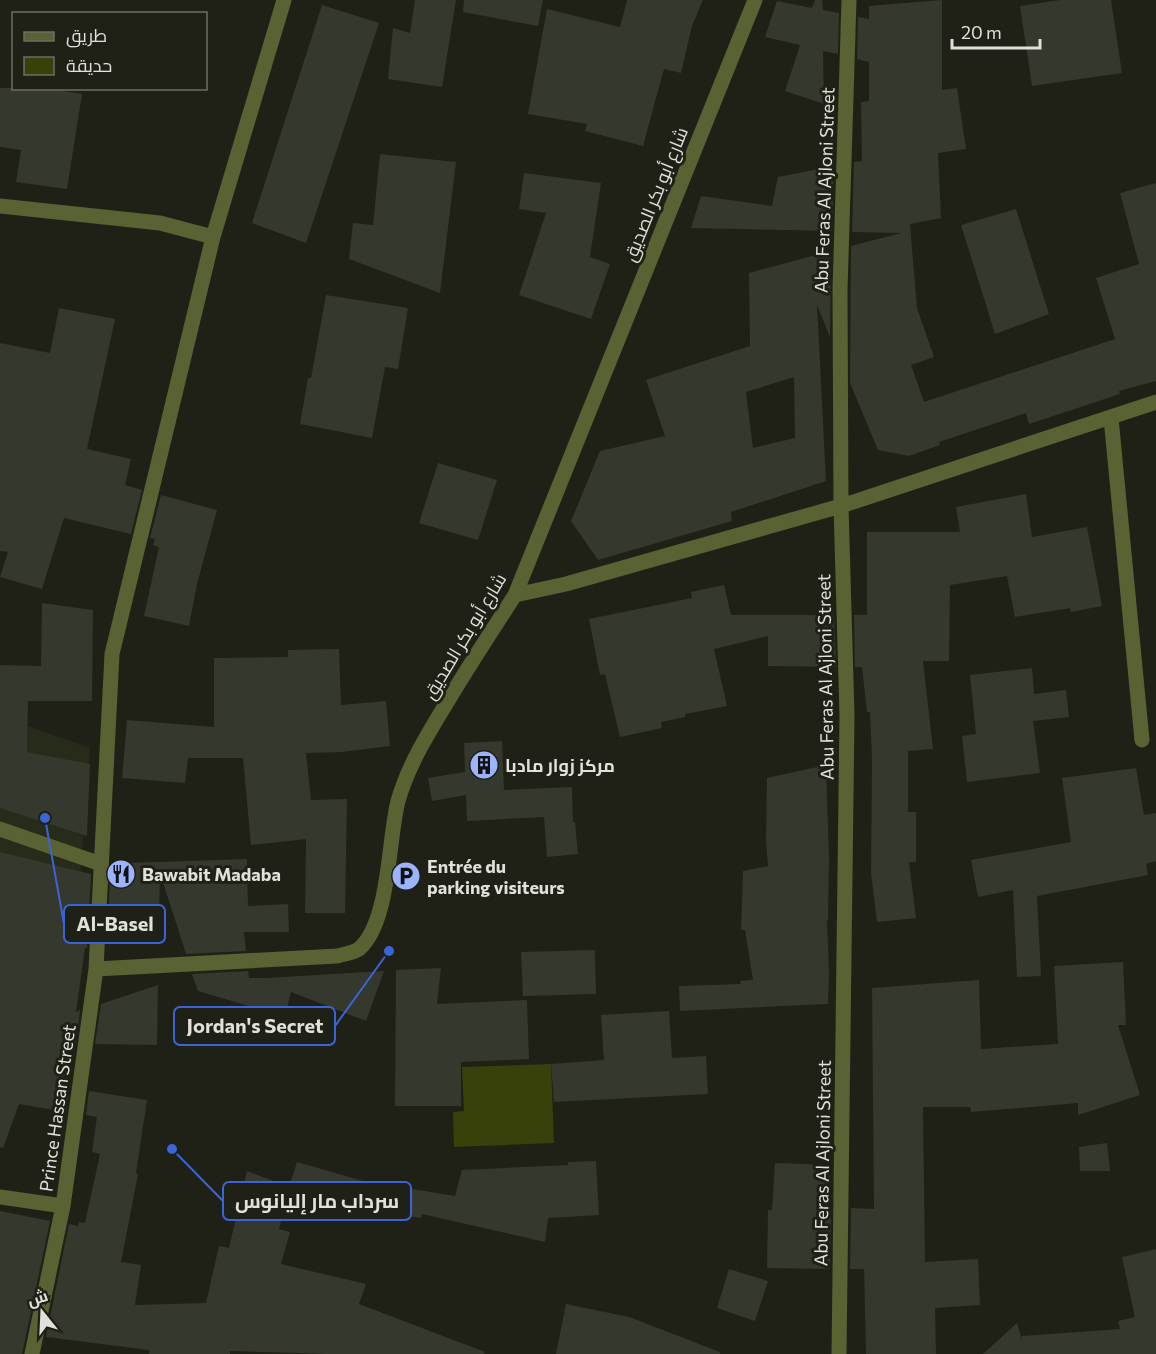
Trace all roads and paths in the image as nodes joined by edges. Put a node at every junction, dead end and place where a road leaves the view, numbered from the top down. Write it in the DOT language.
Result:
graph roads {
  1 [pos="284,0"];
  2 [pos="754,0"];
  3 [pos="849,0"];
  4 [pos="0,206"];
  5 [pos="213,237"];
  6 [pos="1156,402"];
  7 [pos="1111,418"];
  8 [pos="841,506"];
  9 [pos="515,595"];
  10 [pos="1142,740"];
  11 [pos="0,829"];
  12 [pos="101,864"];
  13 [pos="96,969"];
  14 [pos="0,1197"];
  15 [pos="63,1206"];
  16 [pos="32,1354"];
  17 [pos="839,1354"];
  1 -- 5 [label="street, Prince Hassan Street"];
  2 -- 9 [label="street, شارع أبو بكر الصديق"];
  3 -- 8 [label="street, Abu Feras Al Ajloni Street"];
  4 -- 5 [label="street"];
  5 -- 12 [label="street, Prince Hassan Street"];
  6 -- 7 [label="street"];
  7 -- 8 [label="street"];
  7 -- 10 [label="street"];
  8 -- 9 [label="street"];
  8 -- 17 [label="street, Abu Feras Al Ajloni Street"];
  9 -- 13 [label="street, شارع أبو بكر الصديق"];
  11 -- 12 [label="street"];
  12 -- 13 [label="street, Prince Hassan Street"];
  13 -- 15 [label="street, Prince Hassan Street"];
  14 -- 15 [label="street"];
  15 -- 16 [label="street, Prince Hassan Street"];
}
